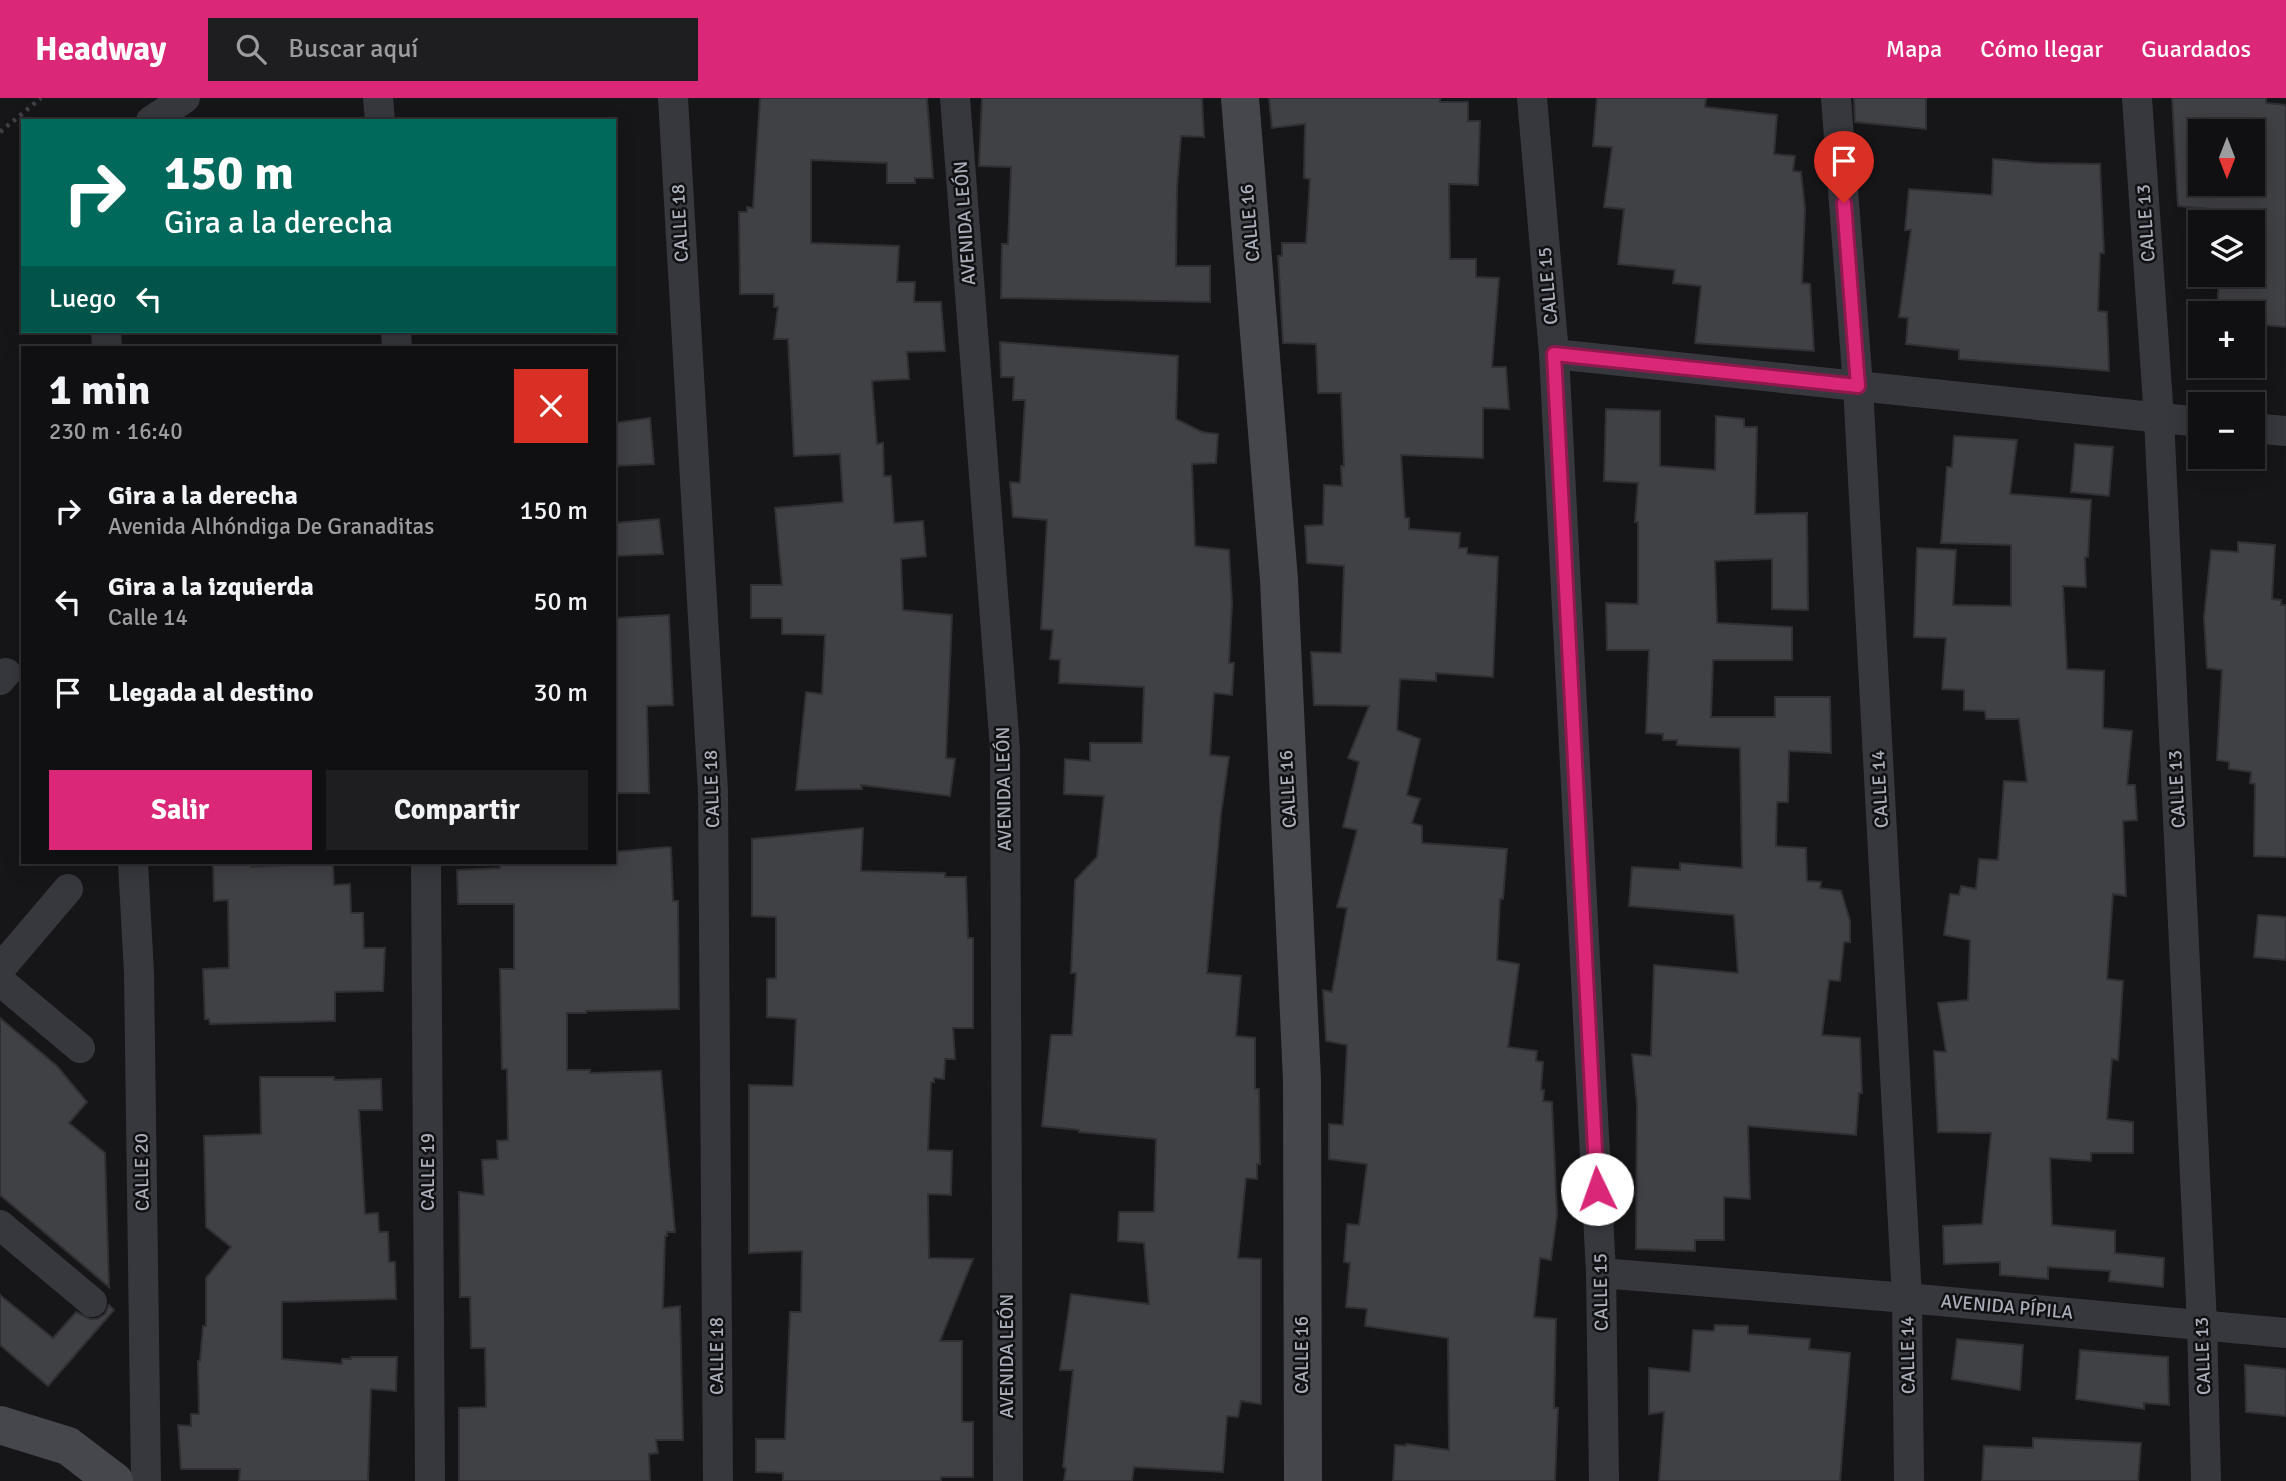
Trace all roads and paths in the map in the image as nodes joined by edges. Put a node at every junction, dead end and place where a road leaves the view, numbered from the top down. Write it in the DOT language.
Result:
graph roads {
  1 [pos="41,98"];
  2 [pos="185,98"];
  3 [pos="378,98"];
  4 [pos="673,98"];
  5 [pos="955,98"];
  6 [pos="1240,98"];
  7 [pos="1532,98"];
  8 [pos="1836,98"];
  9 [pos="2137,98"];
  10 [pos="154,119"];
  11 [pos="380,119"];
  12 [pos="0,132"];
  13 [pos="1554,354"];
  14 [pos="1858,386"];
  15 [pos="2159,418"];
  16 [pos="2188,421"];
  17 [pos="2265,429"];
  18 [pos="2286,431"];
  19 [pos="133,864"];
  20 [pos="426,864"];
  21 [pos="68,889"];
  22 [pos="0,969"];
  23 [pos="0,981"];
  24 [pos="80,1048"];
  25 [pos="0,1225"];
  26 [pos="1601,1273"];
  27 [pos="1907,1298"];
  28 [pos="92,1302"];
  29 [pos="2202,1324"];
  30 [pos="2286,1333"];
  31 [pos="0,1425"];
  32 [pos="114,1481"];
  33 [pos="146,1481"];
  34 [pos="430,1481"];
  35 [pos="718,1481"];
  36 [pos="1007,1481"];
  37 [pos="1303,1481"];
  38 [pos="1604,1481"];
  39 [pos="1909,1481"];
  40 [pos="2206,1481"];
  1 -- 12 [label="path"];
  2 -- 10 [label="street"];
  3 -- 11 [label="street"];
  4 -- 35 [label="street, CALLE 18"];
  5 -- 36 [label="street, AVENIDA LEÓN"];
  6 -- 37 [label="street, CALLE 16"];
  7 -- 13 [label="street, CALLE 15"];
  8 -- 14 [label="street, CALLE 14"];
  9 -- 15 [label="street, CALLE 13"];
  13 -- 14 [label="street"];
  13 -- 26 [label="street, CALLE 15"];
  14 -- 15 [label="street"];
  14 -- 27 [label="street, CALLE 14"];
  15 -- 16 [label="street"];
  15 -- 29 [label="street, CALLE 13"];
  17 -- 18 [label="street"];
  19 -- 33 [label="street, CALLE 20"];
  20 -- 34 [label="street, CALLE 19"];
  21 -- 22 [label="street"];
  23 -- 24 [label="street"];
  25 -- 28 [label="street"];
  26 -- 27 [label="street, AVENIDA PÍPILA"];
  26 -- 38 [label="street, CALLE 15"];
  27 -- 29 [label="street, AVENIDA PÍPILA"];
  27 -- 39 [label="street, CALLE 14"];
  29 -- 30 [label="street, AVENIDA PÍPILA"];
  29 -- 40 [label="street, CALLE 13"];
  31 -- 32 [label="street"];
}
